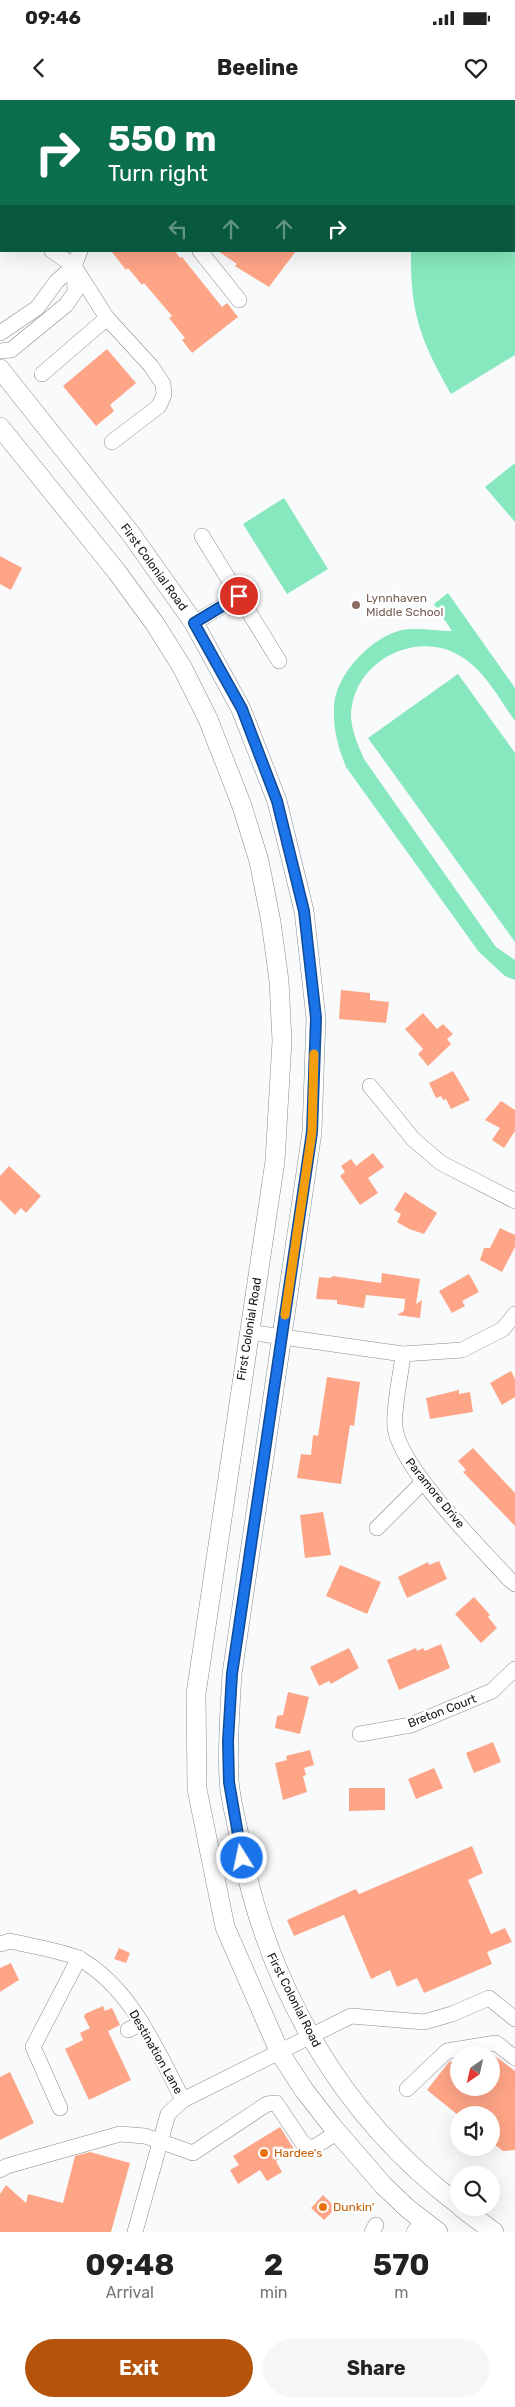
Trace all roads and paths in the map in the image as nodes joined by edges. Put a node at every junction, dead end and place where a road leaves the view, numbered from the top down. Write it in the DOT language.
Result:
graph roads {
  1 [pos="53,252"];
  2 [pos="80,252"];
  3 [pos="202,252"];
  4 [pos="74,266"];
  5 [pos="239,300"];
  6 [pos="108,318"];
  7 [pos="0,333"];
  8 [pos="0,351"];
  9 [pos="0,369"];
  10 [pos="42,374"];
  11 [pos="0,428"];
  12 [pos="112,442"];
  13 [pos="202,536"];
  14 [pos="239,596"];
  15 [pos="194,623"];
  16 [pos="279,661"];
  17 [pos="370,1086"];
  18 [pos="515,1201"];
  19 [pos="515,1314"];
  20 [pos="248,1332"];
  21 [pos="282,1337"];
  22 [pos="403,1354"];
  23 [pos="423,1482"];
  24 [pos="377,1528"];
  25 [pos="515,1584"];
  26 [pos="515,1669"];
  27 [pos="360,1734"];
  28 [pos="0,1944"];
  29 [pos="79,1958"];
  30 [pos="515,2019"];
  31 [pos="142,2023"];
  32 [pos="128,2030"];
  33 [pos="310,2038"];
  34 [pos="280,2052"];
  35 [pos="515,2058"];
  36 [pos="407,2089"];
  37 [pos="183,2100"];
  38 [pos="60,2108"];
  39 [pos="338,2132"];
  40 [pos="160,2143"];
  41 [pos="0,2170"];
  42 [pos="450,2198"];
  43 [pos="473,2216"];
  44 [pos="418,2226"];
  45 [pos="135,2232"];
  46 [pos="438,2232"];
  47 [pos="494,2232"];
  1 -- 4 [label="street"];
  2 -- 4 [label="street"];
  3 -- 5 [label="street"];
  4 -- 6 [label="street"];
  4 -- 7 [label="street"];
  4 -- 8 [label="street"];
  6 -- 10 [label="street"];
  6 -- 12 [label="street"];
  9 -- 15 [label="main road, First Colonial Road"];
  11 -- 20 [label="main road, First Colonial Road"];
  13 -- 14 [label="street"];
  14 -- 15 [label="street"];
  14 -- 16 [label="street"];
  15 -- 21 [label="main road, First Colonial Road"];
  17 -- 18 [label="street"];
  19 -- 22 [label="street"];
  20 -- 21 [label="street"];
  20 -- 34 [label="main road, First Colonial Road"];
  21 -- 22 [label="street"];
  21 -- 33 [label="main road, First Colonial Road"];
  22 -- 23 [label="street, Paramore Drive"];
  23 -- 24 [label="street"];
  23 -- 25 [label="street, Paramore Drive"];
  26 -- 27 [label="street, Breton Court"];
  28 -- 29 [label="street, Destination Lane"];
  29 -- 31 [label="street, Destination Lane"];
  29 -- 38 [label="street"];
  30 -- 33 [label="street, Destination Lane"];
  31 -- 32 [label="street"];
  31 -- 37 [label="street, Destination Lane"];
  33 -- 34 [label="street, Destination Lane"];
  33 -- 42 [label="main road, First Colonial Road"];
  34 -- 37 [label="street, Destination Lane"];
  34 -- 39 [label="main road, First Colonial Road"];
  35 -- 36 [label="street"];
  37 -- 40 [label="street, Destination Lane"];
  39 -- 40 [label="street"];
  39 -- 44 [label="main road, First Colonial Road"];
  40 -- 41 [label="street"];
  40 -- 45 [label="street, Destination Lane"];
  43 -- 47 [label="main road, First Colonial Road"];
  44 -- 46 [label="main road, First Colonial Road"];
}
